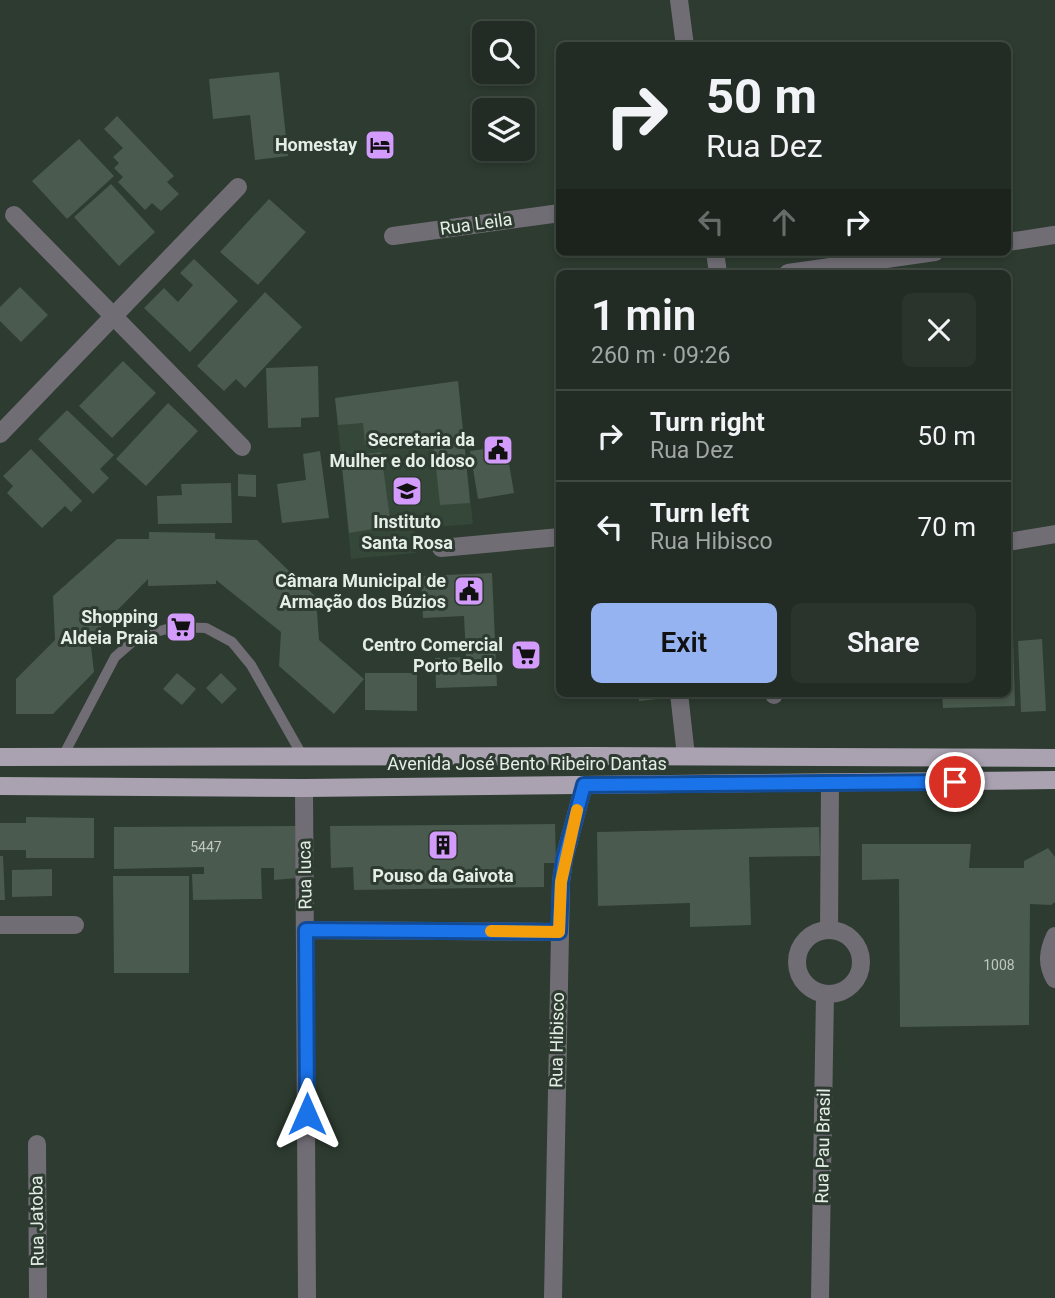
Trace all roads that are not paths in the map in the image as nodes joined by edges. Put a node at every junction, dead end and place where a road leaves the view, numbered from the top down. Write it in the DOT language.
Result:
graph roads {
  1 [pos="679,0"];
  2 [pos="684,42"];
  3 [pos="238,187"];
  4 [pos="556,214"];
  5 [pos="14,215"];
  6 [pos="1054,235"];
  7 [pos="393,236"];
  8 [pos="1011,242"];
  9 [pos="907,256"];
  10 [pos="809,270"];
  11 [pos="111,316"];
  12 [pos="0,434"];
  13 [pos="242,447"];
  14 [pos="1055,534"];
  15 [pos="556,537"];
  16 [pos="1011,541"];
  17 [pos="441,548"];
  18 [pos="679,697"];
  19 [pos="302,755"];
  20 [pos="63,756"];
  21 [pos="686,756"];
  22 [pos="0,757"];
  23 [pos="1055,758"];
  24 [pos="1055,780"];
  25 [pos="830,783"];
  26 [pos="584,785"];
  27 [pos="0,786"];
  28 [pos="304,788"];
  29 [pos="0,925"];
  30 [pos="75,925"];
  31 [pos="306,930"];
  32 [pos="829,930"];
  33 [pos="559,932"];
  34 [pos="1055,936"];
  35 [pos="1055,979"];
  36 [pos="825,994"];
  37 [pos="37,1144"];
  38 [pos="38,1298"];
  39 [pos="307,1298"];
  40 [pos="553,1298"];
  41 [pos="820,1298"];
  1 -- 2 [label="street"];
  3 -- 11 [label="street"];
  4 -- 7 [label="street, Rua Leila"];
  5 -- 11 [label="street"];
  6 -- 8 [label="street"];
  9 -- 10 [label="street"];
  11 -- 12 [label="street"];
  11 -- 13 [label="street"];
  14 -- 16 [label="street"];
  15 -- 17 [label="street"];
  18 -- 21 [label="street"];
  19 -- 20 [label="main road, Avenida José Bento Ribeiro Dantas"];
  19 -- 20 [label="lane"];
  19 -- 21 [label="main road, Avenida José Bento Ribeiro Dantas"];
  20 -- 22 [label="main road, Avenida José Bento Ribeiro Dantas"];
  21 -- 23 [label="main road, Avenida José Bento Ribeiro Dantas"];
  24 -- 25 [label="main road, Avenida José Bento Ribeiro Dantas"];
  25 -- 26 [label="main road, Avenida José Bento Ribeiro Dantas"];
  25 -- 32 [label="street"];
  26 -- 28 [label="main road, Avenida José Bento Ribeiro Dantas"];
  26 -- 33 [label="street, Rua Hibisco"];
  27 -- 28 [label="main road, Avenida José Bento Ribeiro Dantas"];
  28 -- 31 [label="street, Rua Iuca"];
  29 -- 30 [label="street"];
  31 -- 33 [label="street"];
  31 -- 39 [label="street, Rua Iuca"];
  32 -- 36 [label="street"];
  32 -- 36 [label="street"];
  33 -- 40 [label="street, Rua Hibisco"];
  34 -- 35 [label="street"];
  36 -- 41 [label="street, Rua Pau Brasil"];
  37 -- 38 [label="street, Rua Jatoba"];
}
